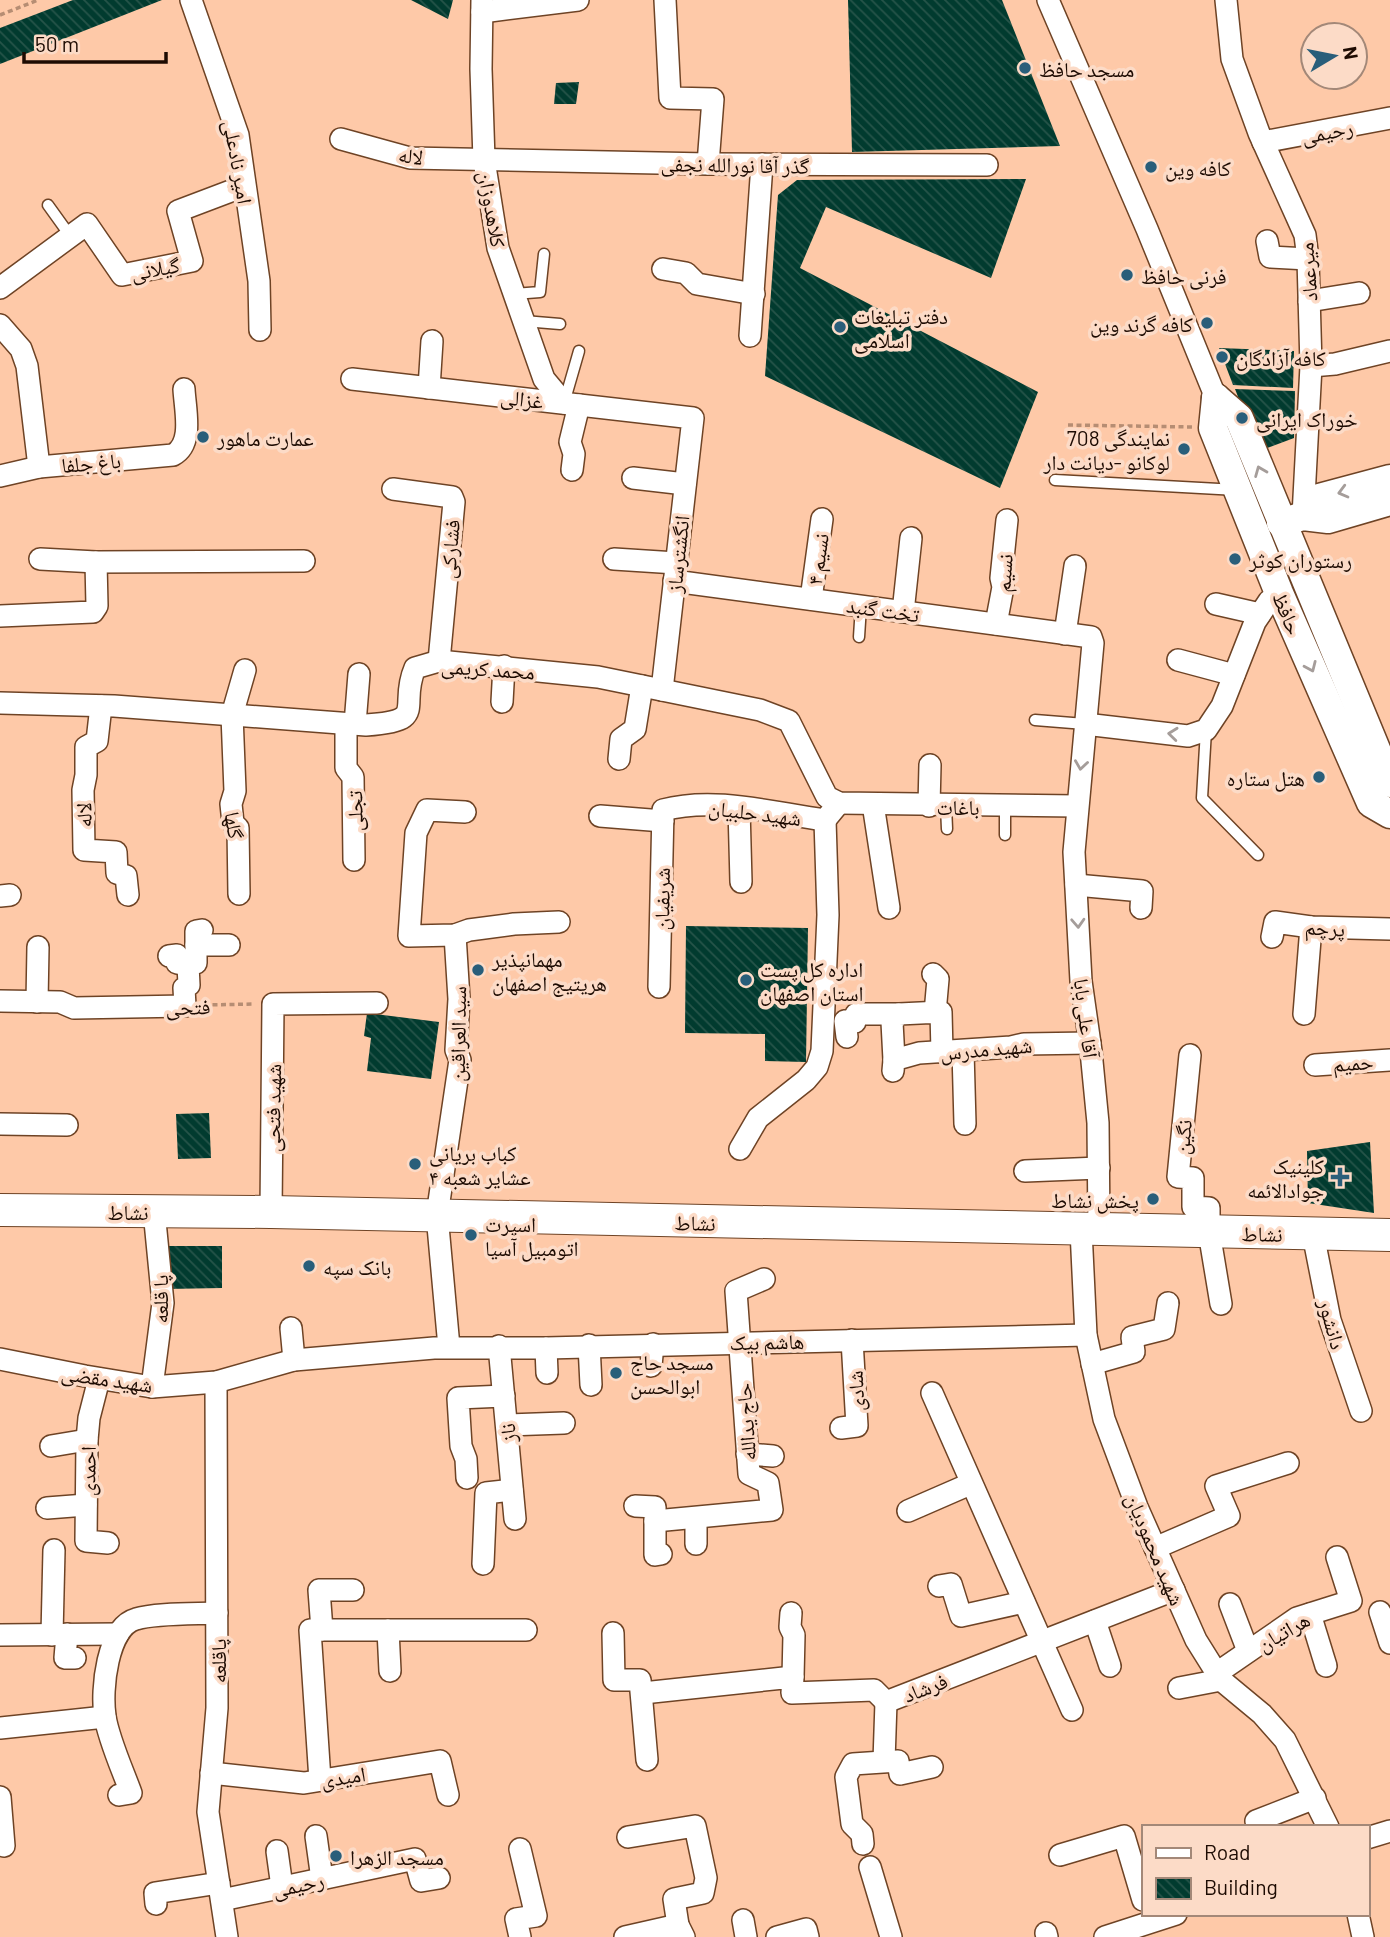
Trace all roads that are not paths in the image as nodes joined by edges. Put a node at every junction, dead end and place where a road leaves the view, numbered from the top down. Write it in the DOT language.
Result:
graph roads {
  1 [pos="191,0"];
  2 [pos="578,0"];
  3 [pos="665,0"];
  4 [pos="1048,0"];
  5 [pos="1226,0"];
  6 [pos="482,6"];
  7 [pos="1390,118"];
  8 [pos="341,139"];
  9 [pos="1263,142"];
  10 [pos="484,160"];
  11 [pos="709,164"];
  12 [pos="762,164"];
  13 [pos="987,165"];
  14 [pos="244,186"];
  15 [pos="48,205"];
  16 [pos="71,237"];
  17 [pos="1267,241"];
  18 [pos="544,254"];
  19 [pos="1308,259"];
  20 [pos="663,269"];
  21 [pos="0,288"];
  22 [pos="1359,293"];
  23 [pos="514,294"];
  24 [pos="754,294"];
  25 [pos="1309,302"];
  26 [pos="524,321"];
  27 [pos="560,324"];
  28 [pos="0,325"];
  29 [pos="260,330"];
  30 [pos="751,337"];
  31 [pos="432,341"];
  32 [pos="579,351"];
  33 [pos="1390,351"];
  34 [pos="1311,366"];
  35 [pos="352,379"];
  36 [pos="429,388"];
  37 [pos="184,389"];
  38 [pos="1216,398"];
  39 [pos="571,404"];
  40 [pos="693,418"];
  41 [pos="39,467"];
  42 [pos="572,470"];
  43 [pos="0,476"];
  44 [pos="633,478"];
  45 [pos="1390,479"];
  46 [pos="1055,480"];
  47 [pos="685,484"];
  48 [pos="393,489"];
  49 [pos="1237,490"];
  50 [pos="1390,500"];
  51 [pos="822,519"];
  52 [pos="1292,519"];
  53 [pos="1007,520"];
  54 [pos="911,538"];
  55 [pos="40,559"];
  56 [pos="614,559"];
  57 [pos="304,561"];
  58 [pos="96,562"];
  59 [pos="1075,566"];
  60 [pos="675,572"];
  61 [pos="1279,593"];
  62 [pos="811,600"];
  63 [pos="1216,604"];
  64 [pos="861,606"];
  65 [pos="903,612"];
  66 [pos="1260,614"];
  67 [pos="0,615"];
  68 [pos="996,624"];
  69 [pos="1065,634"];
  70 [pos="859,637"];
  71 [pos="1091,637"];
  72 [pos="1178,660"];
  73 [pos="439,661"];
  74 [pos="504,666"];
  75 [pos="245,670"];
  76 [pos="359,674"];
  77 [pos="1234,675"];
  78 [pos="652,688"];
  79 [pos="502,702"];
  80 [pos="0,703"];
  81 [pos="101,706"];
  82 [pos="232,715"];
  83 [pos="1035,720"];
  84 [pos="351,724"];
  85 [pos="1085,724"];
  86 [pos="1206,730"];
  87 [pos="619,759"];
  88 [pos="930,765"];
  89 [pos="1390,783"];
  90 [pos="839,803"];
  91 [pos="873,804"];
  92 [pos="938,806"];
  93 [pos="1004,806"];
  94 [pos="1077,806"];
  95 [pos="739,808"];
  96 [pos="465,812"];
  97 [pos="1390,814"];
  98 [pos="663,815"];
  99 [pos="600,816"];
  100 [pos="825,820"];
  101 [pos="947,829"];
  102 [pos="1005,835"];
  103 [pos="1258,855"];
  104 [pos="354,860"];
  105 [pos="741,882"];
  106 [pos="1076,885"];
  107 [pos="239,894"];
  108 [pos="128,895"];
  109 [pos="888,908"];
  110 [pos="1141,908"];
  111 [pos="559,922"];
  112 [pos="1311,928"];
  113 [pos="1390,929"];
  114 [pos="455,935"];
  115 [pos="1272,937"];
  116 [pos="229,945"];
  117 [pos="38,947"];
  118 [pos="169,956"];
  119 [pos="188,965"];
  120 [pos="933,974"];
  121 [pos="659,987"];
  122 [pos="0,1001"];
  123 [pos="37,1002"];
  124 [pos="377,1003"];
  125 [pos="895,1009"];
  126 [pos="935,1013"];
  127 [pos="1304,1014"];
  128 [pos="847,1037"];
  129 [pos="1090,1043"];
  130 [pos="953,1051"];
  131 [pos="1190,1055"];
  132 [pos="1390,1060"];
  133 [pos="1315,1065"];
  134 [pos="0,1124"];
  135 [pos="965,1124"];
  136 [pos="67,1125"];
  137 [pos="740,1149"];
  138 [pos="1098,1168"];
  139 [pos="1025,1171"];
  140 [pos="0,1210"];
  141 [pos="154,1211"];
  142 [pos="271,1212"];
  143 [pos="437,1216"];
  144 [pos="1090,1230"];
  145 [pos="1209,1232"];
  146 [pos="1313,1234"];
  147 [pos="1390,1235"];
  148 [pos="764,1279"];
  149 [pos="1168,1303"];
  150 [pos="1221,1304"];
  151 [pos="291,1328"];
  152 [pos="1086,1335"];
  153 [pos="852,1340"];
  154 [pos="740,1342"];
  155 [pos="653,1344"];
  156 [pos="589,1345"];
  157 [pos="499,1346"];
  158 [pos="449,1347"];
  159 [pos="546,1348"];
  160 [pos="0,1359"];
  161 [pos="294,1360"];
  162 [pos="1092,1364"];
  163 [pos="652,1366"];
  164 [pos="547,1373"];
  165 [pos="99,1379"];
  166 [pos="216,1382"];
  167 [pos="591,1385"];
  168 [pos="152,1387"];
  169 [pos="932,1393"];
  170 [pos="504,1396"];
  171 [pos="1361,1410"];
  172 [pos="564,1423"];
  173 [pos="506,1424"];
  174 [pos="841,1429"];
  175 [pos="87,1440"];
  176 [pos="51,1446"];
  177 [pos="747,1454"];
  178 [pos="772,1456"];
  179 [pos="1287,1463"];
  180 [pos="467,1478"];
  181 [pos="970,1484"];
  182 [pos="512,1490"];
  183 [pos="86,1505"];
  184 [pos="635,1506"];
  185 [pos="47,1508"];
  186 [pos="908,1511"];
  187 [pos="696,1517"];
  188 [pos="515,1519"];
  189 [pos="655,1521"];
  190 [pos="108,1543"];
  191 [pos="696,1544"];
  192 [pos="1155,1548"];
  193 [pos="54,1550"];
  194 [pos="661,1554"];
  195 [pos="1337,1558"];
  196 [pos="483,1564"];
  197 [pos="939,1586"];
  198 [pos="354,1590"];
  199 [pos="1174,1590"];
  200 [pos="1024,1602"];
  201 [pos="1230,1604"];
  202 [pos="1380,1612"];
  203 [pos="217,1613"];
  204 [pos="791,1613"];
  205 [pos="1310,1614"];
  206 [pos="1095,1621"];
  207 [pos="322,1630"];
  208 [pos="388,1630"];
  209 [pos="526,1630"];
  210 [pos="613,1633"];
  211 [pos="118,1634"];
  212 [pos="0,1635"];
  213 [pos="59,1635"];
  214 [pos="1041,1641"];
  215 [pos="1390,1643"];
  216 [pos="1248,1651"];
  217 [pos="75,1658"];
  218 [pos="1326,1666"];
  219 [pos="1110,1667"];
  220 [pos="390,1671"];
  221 [pos="1219,1676"];
  222 [pos="793,1677"];
  223 [pos="1179,1688"];
  224 [pos="643,1693"];
  225 [pos="886,1702"];
  226 [pos="1072,1710"];
  227 [pos="105,1717"];
  228 [pos="0,1728"];
  229 [pos="647,1760"];
  230 [pos="884,1761"];
  231 [pos="932,1767"];
  232 [pos="211,1773"];
  233 [pos="320,1780"];
  234 [pos="119,1795"];
  235 [pos="448,1795"];
  236 [pos="0,1797"];
  237 [pos="1315,1798"];
  238 [pos="1256,1821"];
  239 [pos="1327,1825"];
  240 [pos="1390,1831"];
  241 [pos="316,1836"];
  242 [pos="628,1837"];
  243 [pos="1369,1837"];
  244 [pos="863,1844"];
  245 [pos="4,1846"];
  246 [pos="520,1849"];
  247 [pos="277,1851"];
  248 [pos="1060,1855"];
  249 [pos="870,1867"];
  250 [pos="439,1878"];
  251 [pos="322,1879"];
  252 [pos="282,1887"];
  253 [pos="220,1891"];
  254 [pos="1142,1897"];
  255 [pos="156,1904"];
  256 [pos="1359,1916"];
  257 [pos="1149,1918"];
  258 [pos="681,1931"];
  259 [pos="807,1933"];
  260 [pos="227,1937"];
  261 [pos="520,1937"];
  262 [pos="625,1937"];
  263 [pos="777,1937"];
  264 [pos="891,1937"];
  265 [pos="1105,1937"];
  266 [pos="1363,1937"];
  1 -- 14 [label="street, امیر نادعلی"];
  2 -- 6 [label="street"];
  3 -- 11 [label="street"];
  4 -- 38 [label="street, حافظ"];
  5 -- 9 [label="street, میرعماد"];
  6 -- 10 [label="street, کلاهدوزان"];
  7 -- 9 [label="street, رحیمی"];
  8 -- 10 [label="street, لاله"];
  9 -- 19 [label="street, میرعماد"];
  10 -- 11 [label="street, گذر آقا نورالله نجفی"];
  10 -- 23 [label="street, کلاهدوزان"];
  11 -- 12 [label="street, گذر آقا نورالله نجفی"];
  12 -- 13 [label="street, گذر آقا نورالله نجفی"];
  12 -- 24 [label="street"];
  14 -- 16 [label="street, گیلانی"];
  14 -- 29 [label="street, امیر نادعلی"];
  15 -- 16 [label="lane"];
  16 -- 21 [label="street"];
  17 -- 19 [label="street"];
  18 -- 23 [label="lane"];
  19 -- 25 [label="street, میرعماد"];
  20 -- 24 [label="street"];
  22 -- 25 [label="street"];
  23 -- 26 [label="street, کلاهدوزان"];
  24 -- 30 [label="street"];
  25 -- 34 [label="street, میرعماد"];
  26 -- 27 [label="lane"];
  26 -- 39 [label="street, کلاهدوزان"];
  28 -- 41 [label="street"];
  31 -- 36 [label="street"];
  32 -- 39 [label="lane"];
  33 -- 34 [label="street"];
  34 -- 52 [label="street, میرعماد"];
  35 -- 36 [label="street, غزالی"];
  36 -- 39 [label="street, غزالی"];
  37 -- 41 [label="street, باغ جلفا"];
  38 -- 49 [label="street, حافظ"];
  52 -- 38 [label="street, حافظ, one-way"];
  39 -- 40 [label="street, غزالی"];
  39 -- 42 [label="street"];
  40 -- 47 [label="street, انگشترساز"];
  41 -- 43 [label="street, باغ جلفا"];
  44 -- 47 [label="street"];
  45 -- 52 [label="street, one-way"];
  46 -- 49 [label="lane"];
  47 -- 60 [label="street, انگشترساز"];
  48 -- 73 [label="street, فشارکی"];
  49 -- 61 [label="street, حافظ"];
  50 -- 52 [label="street"];
  51 -- 62 [label="street, نسیم ۴"];
  52 -- 89 [label="street, حافظ"];
  53 -- 68 [label="street, نسیم"];
  54 -- 65 [label="street"];
  55 -- 58 [label="street"];
  56 -- 60 [label="street, تخت گنبد"];
  57 -- 58 [label="street"];
  58 -- 67 [label="street"];
  59 -- 69 [label="street"];
  60 -- 62 [label="street, تخت گنبد"];
  60 -- 78 [label="street, انگشترساز"];
  61 -- 66 [label="street"];
  61 -- 97 [label="street, حافظ, one-way"];
  62 -- 64 [label="street, تخت گنبد"];
  63 -- 66 [label="street"];
  64 -- 65 [label="street, تخت گنبد"];
  64 -- 70 [label="lane"];
  65 -- 68 [label="street, تخت گنبد"];
  66 -- 77 [label="street"];
  68 -- 69 [label="street, تخت گنبد"];
  69 -- 71 [label="street, تخت گنبد"];
  71 -- 85 [label="street, آقا علی بابا"];
  72 -- 77 [label="street"];
  73 -- 74 [label="street, محمد کریمی"];
  73 -- 84 [label="street, محمد کریمی"];
  74 -- 78 [label="street, محمد کریمی"];
  74 -- 79 [label="street"];
  75 -- 82 [label="street, گلها"];
  76 -- 84 [label="street, تجلی"];
  77 -- 86 [label="street"];
  78 -- 87 [label="street, انگشترساز"];
  78 -- 90 [label="street, محمد کریمی"];
  80 -- 81 [label="street, محمد کریمی"];
  81 -- 82 [label="street, محمد کریمی"];
  81 -- 108 [label="street, لاله"];
  82 -- 84 [label="street, محمد کریمی"];
  82 -- 107 [label="street, گلها"];
  83 -- 85 [label="lane"];
  84 -- 104 [label="street, تجلی"];
  86 -- 85 [label="street, one-way"];
  85 -- 94 [label="street, آقا علی بابا, one-way"];
  86 -- 103 [label="lane"];
  88 -- 92 [label="street"];
  90 -- 91 [label="street, باغات"];
  90 -- 100 [label="street, شهید حلبیان"];
  91 -- 92 [label="street, باغات"];
  91 -- 109 [label="street"];
  92 -- 93 [label="street, باغات"];
  92 -- 101 [label="lane"];
  93 -- 94 [label="street, باغات"];
  93 -- 102 [label="lane"];
  94 -- 106 [label="street, آقا علی بابا"];
  95 -- 98 [label="street, شهید حلبیان"];
  95 -- 100 [label="street, شهید حلبیان"];
  95 -- 105 [label="street"];
  96 -- 114 [label="street"];
  98 -- 99 [label="street, شهید حلبیان"];
  98 -- 121 [label="street, شریفیان"];
  100 -- 137 [label="street"];
  106 -- 110 [label="street"];
  106 -- 129 [label="street, آقا علی بابا, one-way"];
  111 -- 114 [label="street"];
  112 -- 113 [label="street, پرچم"];
  112 -- 115 [label="street, پرچم"];
  112 -- 127 [label="street"];
  114 -- 143 [label="street, سید العراقین"];
  116 -- 119 [label="street"];
  117 -- 123 [label="street"];
  118 -- 119 [label="street"];
  119 -- 123 [label="street, فتحی"];
  120 -- 126 [label="street"];
  122 -- 123 [label="street, فتحی"];
  124 -- 142 [label="street, شهید فتحی"];
  125 -- 126 [label="street"];
  125 -- 128 [label="street"];
  125 -- 130 [label="street, شهید مدرس"];
  126 -- 130 [label="street"];
  129 -- 130 [label="street, شهید مدرس"];
  129 -- 138 [label="street, آقا علی بابا"];
  130 -- 135 [label="street"];
  131 -- 145 [label="street, نگین"];
  132 -- 133 [label="street, حمیم"];
  134 -- 136 [label="street"];
  138 -- 139 [label="street"];
  138 -- 144 [label="street, آقا علی بابا"];
  140 -- 141 [label="main road, نشاط"];
  141 -- 142 [label="main road, نشاط"];
  141 -- 168 [label="street, پا قلعه"];
  142 -- 143 [label="main road, نشاط"];
  143 -- 144 [label="main road, نشاط"];
  143 -- 158 [label="street"];
  144 -- 145 [label="main road, نشاط"];
  144 -- 152 [label="street, شهید محمودیان"];
  145 -- 146 [label="main road, نشاط"];
  145 -- 150 [label="street"];
  146 -- 147 [label="main road, نشاط"];
  146 -- 171 [label="street, دانشور"];
  148 -- 154 [label="street, حاج یدالله"];
  149 -- 162 [label="street"];
  151 -- 161 [label="street"];
  152 -- 153 [label="street, هاشم بیک"];
  152 -- 162 [label="street, شهید محمودیان"];
  153 -- 154 [label="street, هاشم بیک"];
  153 -- 174 [label="street, شادی"];
  154 -- 155 [label="street, هاشم بیک"];
  154 -- 177 [label="street, حاج یدالله"];
  155 -- 156 [label="street, هاشم بیک"];
  155 -- 163 [label="street"];
  156 -- 159 [label="street, هاشم بیک"];
  156 -- 167 [label="street"];
  157 -- 158 [label="street, هاشم بیک"];
  157 -- 159 [label="street, هاشم بیک"];
  157 -- 170 [label="street, ناز"];
  158 -- 161 [label="street, هاشم بیک"];
  159 -- 164 [label="street"];
  160 -- 165 [label="street, شهید مقضی"];
  161 -- 166 [label="street, هاشم بیک"];
  162 -- 192 [label="street, شهید محمودیان"];
  165 -- 168 [label="street, شهید مقضی"];
  165 -- 175 [label="street, احمدی"];
  166 -- 168 [label="street, شهید مقضی"];
  166 -- 203 [label="street, پاقلعه"];
  169 -- 181 [label="street"];
  170 -- 173 [label="street, ناز"];
  170 -- 180 [label="street"];
  172 -- 173 [label="street"];
  173 -- 182 [label="street, ناز"];
  175 -- 176 [label="street"];
  175 -- 183 [label="street, احمدی"];
  177 -- 178 [label="street"];
  177 -- 187 [label="street, حاج یدالله"];
  179 -- 192 [label="street"];
  181 -- 186 [label="street"];
  181 -- 200 [label="street"];
  182 -- 188 [label="street, ناز"];
  182 -- 196 [label="street"];
  183 -- 185 [label="street"];
  183 -- 190 [label="street, احمدی"];
  184 -- 189 [label="street"];
  187 -- 189 [label="street, حاج یدالله"];
  187 -- 191 [label="street"];
  189 -- 194 [label="street"];
  192 -- 199 [label="street, شهید محمودیان"];
  193 -- 213 [label="street"];
  195 -- 205 [label="street, هراتیان"];
  197 -- 200 [label="street"];
  198 -- 207 [label="street"];
  199 -- 206 [label="street, فرشاد"];
  199 -- 221 [label="street, شهید محمودیان"];
  200 -- 214 [label="street"];
  201 -- 216 [label="street"];
  202 -- 215 [label="street"];
  203 -- 211 [label="street"];
  203 -- 232 [label="street, پاقلعه"];
  204 -- 222 [label="street"];
  205 -- 216 [label="street, هراتیان"];
  205 -- 218 [label="street"];
  206 -- 214 [label="street, فرشاد"];
  206 -- 219 [label="street"];
  207 -- 208 [label="street"];
  207 -- 233 [label="street"];
  208 -- 209 [label="street"];
  208 -- 220 [label="street"];
  210 -- 224 [label="street"];
  211 -- 213 [label="street"];
  211 -- 227 [label="street"];
  212 -- 213 [label="street"];
  213 -- 217 [label="street"];
  214 -- 225 [label="street, فرشاد"];
  214 -- 226 [label="street"];
  216 -- 221 [label="street, هراتیان"];
  221 -- 223 [label="street"];
  221 -- 237 [label="street, شهید محمودیان"];
  222 -- 224 [label="street"];
  222 -- 225 [label="street, فرشاد"];
  224 -- 229 [label="street"];
  225 -- 230 [label="street"];
  227 -- 228 [label="street"];
  227 -- 234 [label="street"];
  230 -- 231 [label="street"];
  230 -- 244 [label="street"];
  232 -- 233 [label="street, امیدی"];
  232 -- 253 [label="street, پاقلعه"];
  233 -- 235 [label="street, امیدی"];
  236 -- 245 [label="street"];
  237 -- 238 [label="street"];
  237 -- 239 [label="street, شهید محمودیان"];
  240 -- 243 [label="street"];
  241 -- 251 [label="street"];
  242 -- 258 [label="street"];
  246 -- 261 [label="street"];
  247 -- 252 [label="street"];
  248 -- 254 [label="street"];
  249 -- 264 [label="street"];
  250 -- 251 [label="street, رحیمی"];
  251 -- 252 [label="street, رحیمی"];
  252 -- 253 [label="street, رحیمی"];
  253 -- 255 [label="street, رحیمی"];
  253 -- 260 [label="street, پاقلعه"];
  256 -- 266 [label="street"];
  257 -- 265 [label="street"];
  258 -- 262 [label="street"];
  259 -- 263 [label="street"];
}
